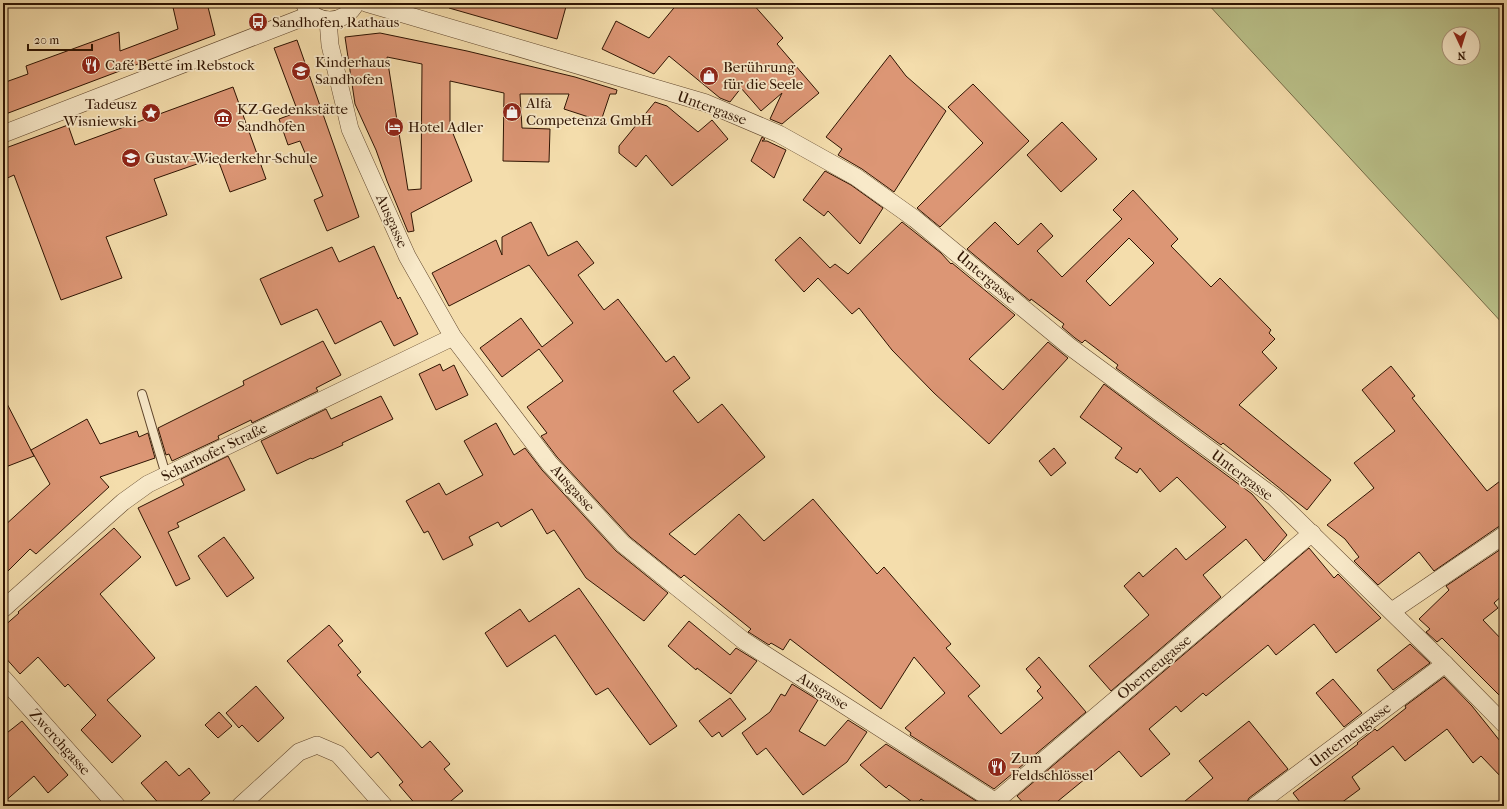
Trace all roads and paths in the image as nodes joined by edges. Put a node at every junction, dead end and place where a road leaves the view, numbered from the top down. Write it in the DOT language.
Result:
graph roads {
  1 [pos="356,3"];
  2 [pos="366,3"];
  3 [pos="308,9"];
  4 [pos="328,20"];
  5 [pos="3,134"];
  6 [pos="454,337"];
  7 [pos="142,394"];
  8 [pos="166,475"];
  9 [pos="1312,533"];
  10 [pos="1504,536"];
  11 [pos="3,609"];
  12 [pos="1392,611"];
  13 [pos="1445,664"];
  14 [pos="3,678"];
  15 [pos="1504,724"];
  16 [pos="999,804"];
  17 [pos="117,806"];
  18 [pos="240,806"];
  19 [pos="384,806"];
  20 [pos="1255,806"];
  1 -- 4 [label="street"];
  2 -- 9 [label="street, Untergasse"];
  3 -- 4 [label="street"];
  3 -- 5 [label="street"];
  4 -- 6 [label="street, Ausgasse"];
  6 -- 8 [label="street, Scharhofer Straße"];
  6 -- 16 [label="street, Ausgasse"];
  7 -- 8 [label="lane"];
  8 -- 11 [label="street, Scharhofer Straße"];
  9 -- 12 [label="street, Untergasse"];
  9 -- 16 [label="street, Oberneugasse"];
  10 -- 12 [label="street"];
  12 -- 13 [label="street, Untergasse"];
  13 -- 15 [label="street, Untergasse"];
  13 -- 20 [label="street, Unterneugasse"];
  14 -- 17 [label="street, Zwerchgasse"];
  18 -- 19 [label="street"];
}
